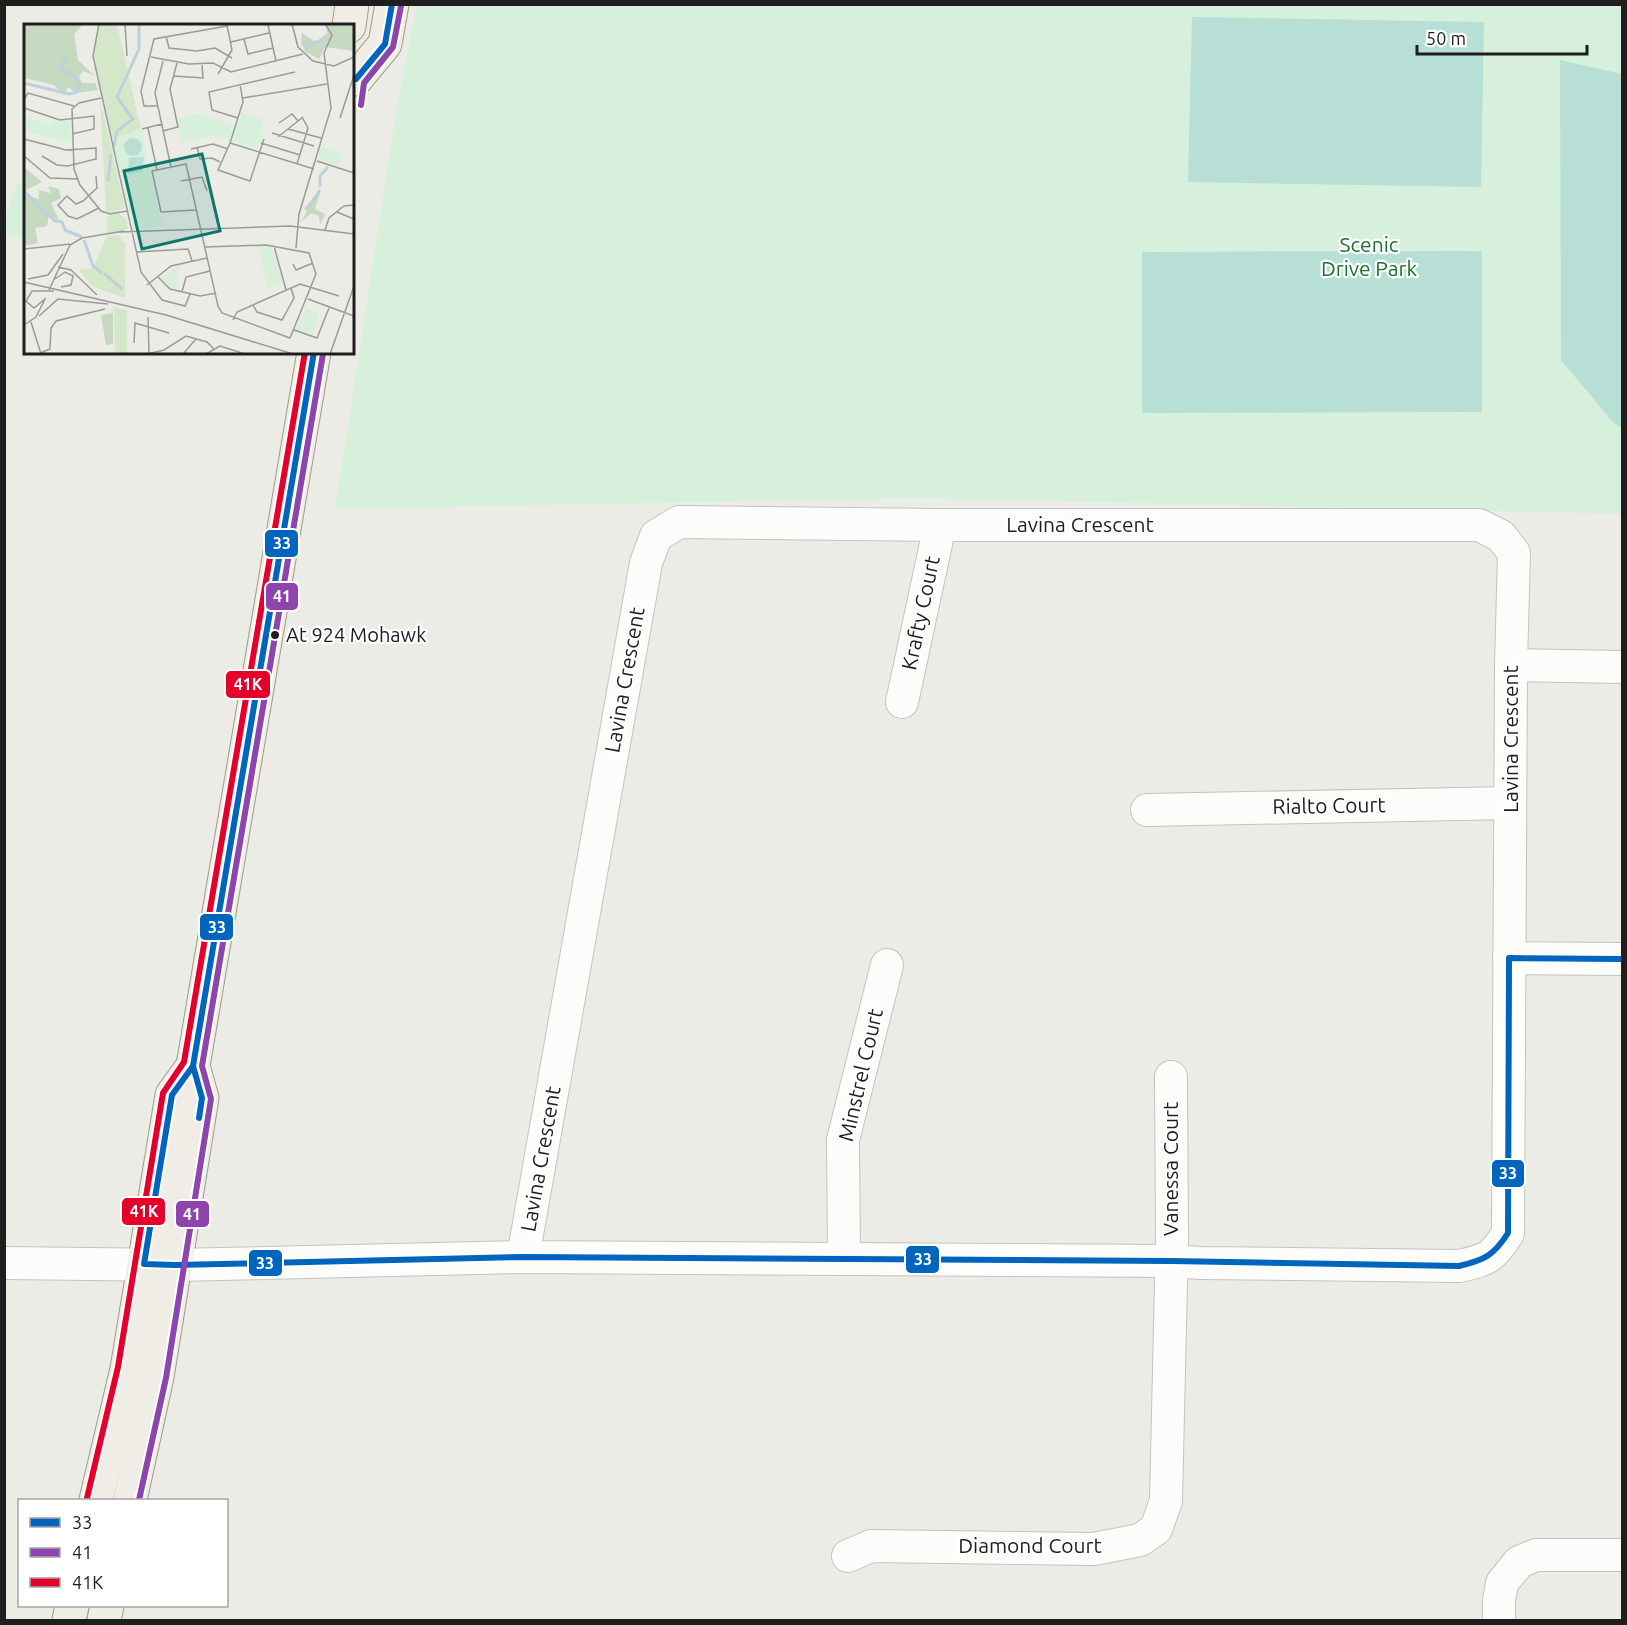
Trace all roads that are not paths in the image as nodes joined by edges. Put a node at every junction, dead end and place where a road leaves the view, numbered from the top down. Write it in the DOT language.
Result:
graph roads {
  1 [pos="352,4"];
  2 [pos="392,4"];
  3 [pos="349,24"];
  4 [pos="354,82"];
  5 [pos="314,354"];
  6 [pos="940,525"];
  7 [pos="1511,665"];
  8 [pos="1623,667"];
  9 [pos="902,702"];
  10 [pos="1510,803"];
  11 [pos="1147,810"];
  12 [pos="1509,958"];
  13 [pos="1623,959"];
  14 [pos="887,965"];
  15 [pos="1171,1077"];
  16 [pos="524,1257"];
  17 [pos="844,1259"];
  18 [pos="1171,1261"];
  19 [pos="4,1263"];
  20 [pos="159,1265"];
  21 [pos="96,1499"];
  22 [pos="130,1499"];
  23 [pos="1623,1555"];
  24 [pos="848,1556"];
  25 [pos="1499,1620"];
  1 -- 3 [label="main road"];
  2 -- 4 [label="main road"];
  5 -- 20 [label="main road"];
  6 -- 7 [label="street, Lavina Crescent"];
  6 -- 9 [label="street, Krafty Court"];
  6 -- 16 [label="street, Lavina Crescent"];
  7 -- 8 [label="street"];
  7 -- 10 [label="street, Lavina Crescent"];
  10 -- 11 [label="street, Rialto Court"];
  10 -- 12 [label="street, Lavina Crescent"];
  12 -- 13 [label="street"];
  12 -- 18 [label="street, Lavina Crescent"];
  14 -- 17 [label="street, Minstrel Court"];
  15 -- 18 [label="street, Vanessa Court"];
  16 -- 17 [label="street"];
  16 -- 20 [label="street"];
  17 -- 18 [label="street"];
  18 -- 24 [label="street, Diamond Court"];
  19 -- 20 [label="street"];
  20 -- 21 [label="main road"];
  20 -- 22 [label="main road"];
  23 -- 25 [label="street"];
}
